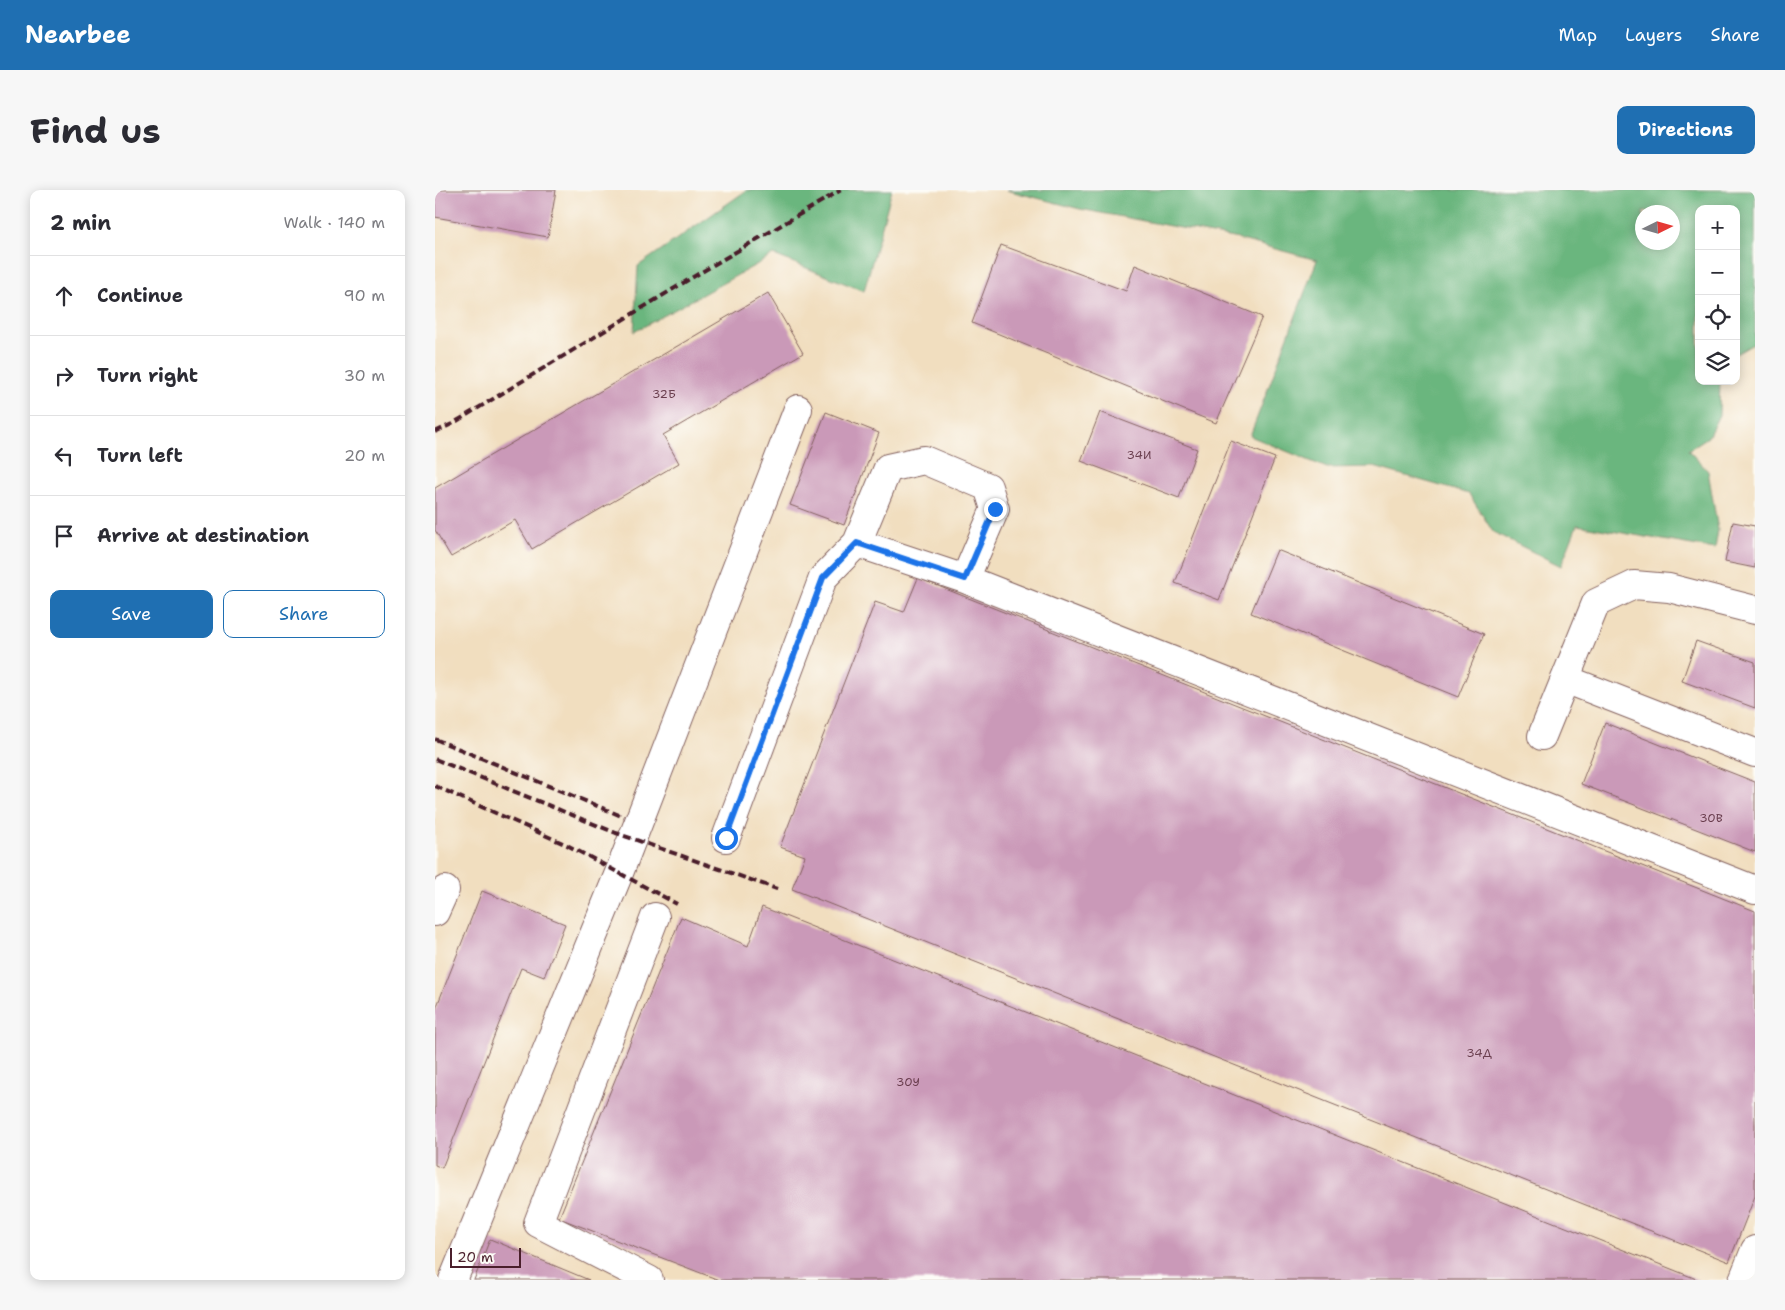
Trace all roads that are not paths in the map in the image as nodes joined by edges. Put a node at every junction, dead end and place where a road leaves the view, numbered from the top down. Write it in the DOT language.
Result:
graph roads {
  1 [pos="798,409"];
  2 [pos="857,543"];
  3 [pos="965,579"];
  4 [pos="1755,610"];
  5 [pos="1565,679"];
  6 [pos="1542,736"];
  7 [pos="1755,753"];
  8 [pos="726,838"];
  9 [pos="1755,890"];
  10 [pos="655,917"];
  11 [pos="1755,1250"];
  12 [pos="453,1280"];
  13 [pos="649,1280"];
  14 [pos="1743,1280"];
  1 -- 12 [label="lane"];
  2 -- 3 [label="lane"];
  2 -- 3 [label="lane"];
  2 -- 8 [label="lane"];
  3 -- 9 [label="lane"];
  4 -- 5 [label="lane"];
  5 -- 6 [label="lane"];
  5 -- 7 [label="lane"];
  10 -- 13 [label="lane"];
  11 -- 14 [label="lane"];
}
